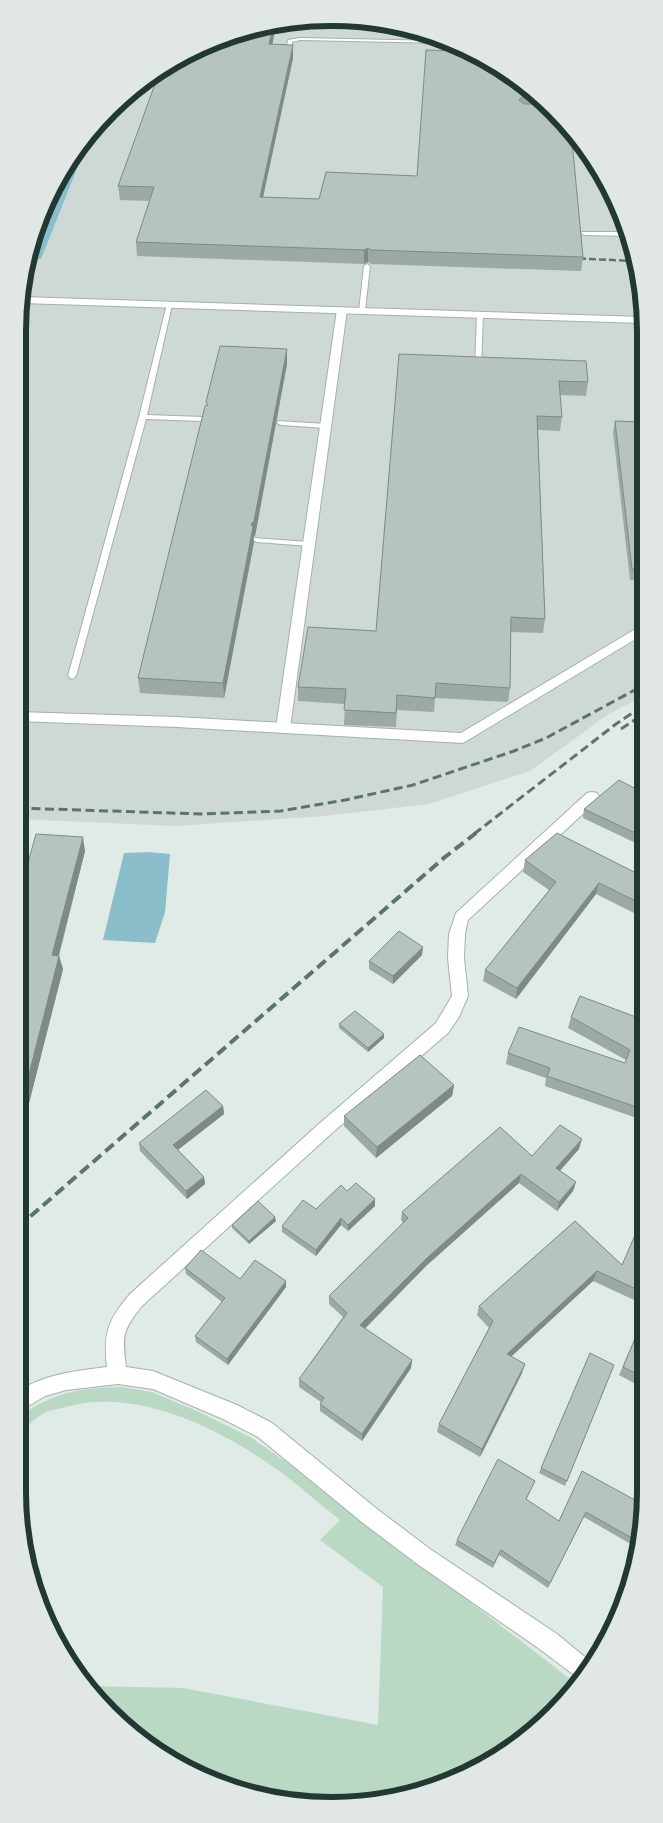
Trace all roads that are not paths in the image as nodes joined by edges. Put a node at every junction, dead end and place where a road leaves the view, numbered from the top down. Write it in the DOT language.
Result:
graph roads {
  1 [pos="429,42"];
  2 [pos="287,55"];
  3 [pos="584,233"];
  4 [pos="621,234"];
  5 [pos="366,266"];
  6 [pos="28,300"];
  7 [pos="169,305"];
  8 [pos="342,310"];
  9 [pos="362,311"];
  10 [pos="480,314"];
  11 [pos="636,320"];
  12 [pos="478,368"];
  13 [pos="142,417"];
  14 [pos="203,420"];
  15 [pos="282,423"];
  16 [pos="326,426"];
  17 [pos="257,540"];
  18 [pos="309,544"];
  19 [pos="637,632"];
  20 [pos="72,676"];
  21 [pos="26,716"];
  22 [pos="283,728"];
  23 [pos="592,796"];
  24 [pos="118,1375"];
  25 [pos="26,1397"];
  26 [pos="581,1668"];
  1 -- 2 [label="lane"];
  3 -- 4 [label="lane"];
  5 -- 9 [label="lane"];
  6 -- 7 [label="street"];
  7 -- 8 [label="street"];
  7 -- 13 [label="lane"];
  8 -- 9 [label="street"];
  8 -- 16 [label="street"];
  9 -- 10 [label="street"];
  10 -- 11 [label="street"];
  10 -- 12 [label="lane"];
  13 -- 14 [label="lane"];
  13 -- 20 [label="lane"];
  15 -- 16 [label="lane"];
  16 -- 18 [label="street"];
  17 -- 18 [label="lane"];
  18 -- 22 [label="street"];
  19 -- 22 [label="street"];
  21 -- 22 [label="street"];
  23 -- 24 [label="street"];
  24 -- 25 [label="street"];
  24 -- 26 [label="street"];
}
